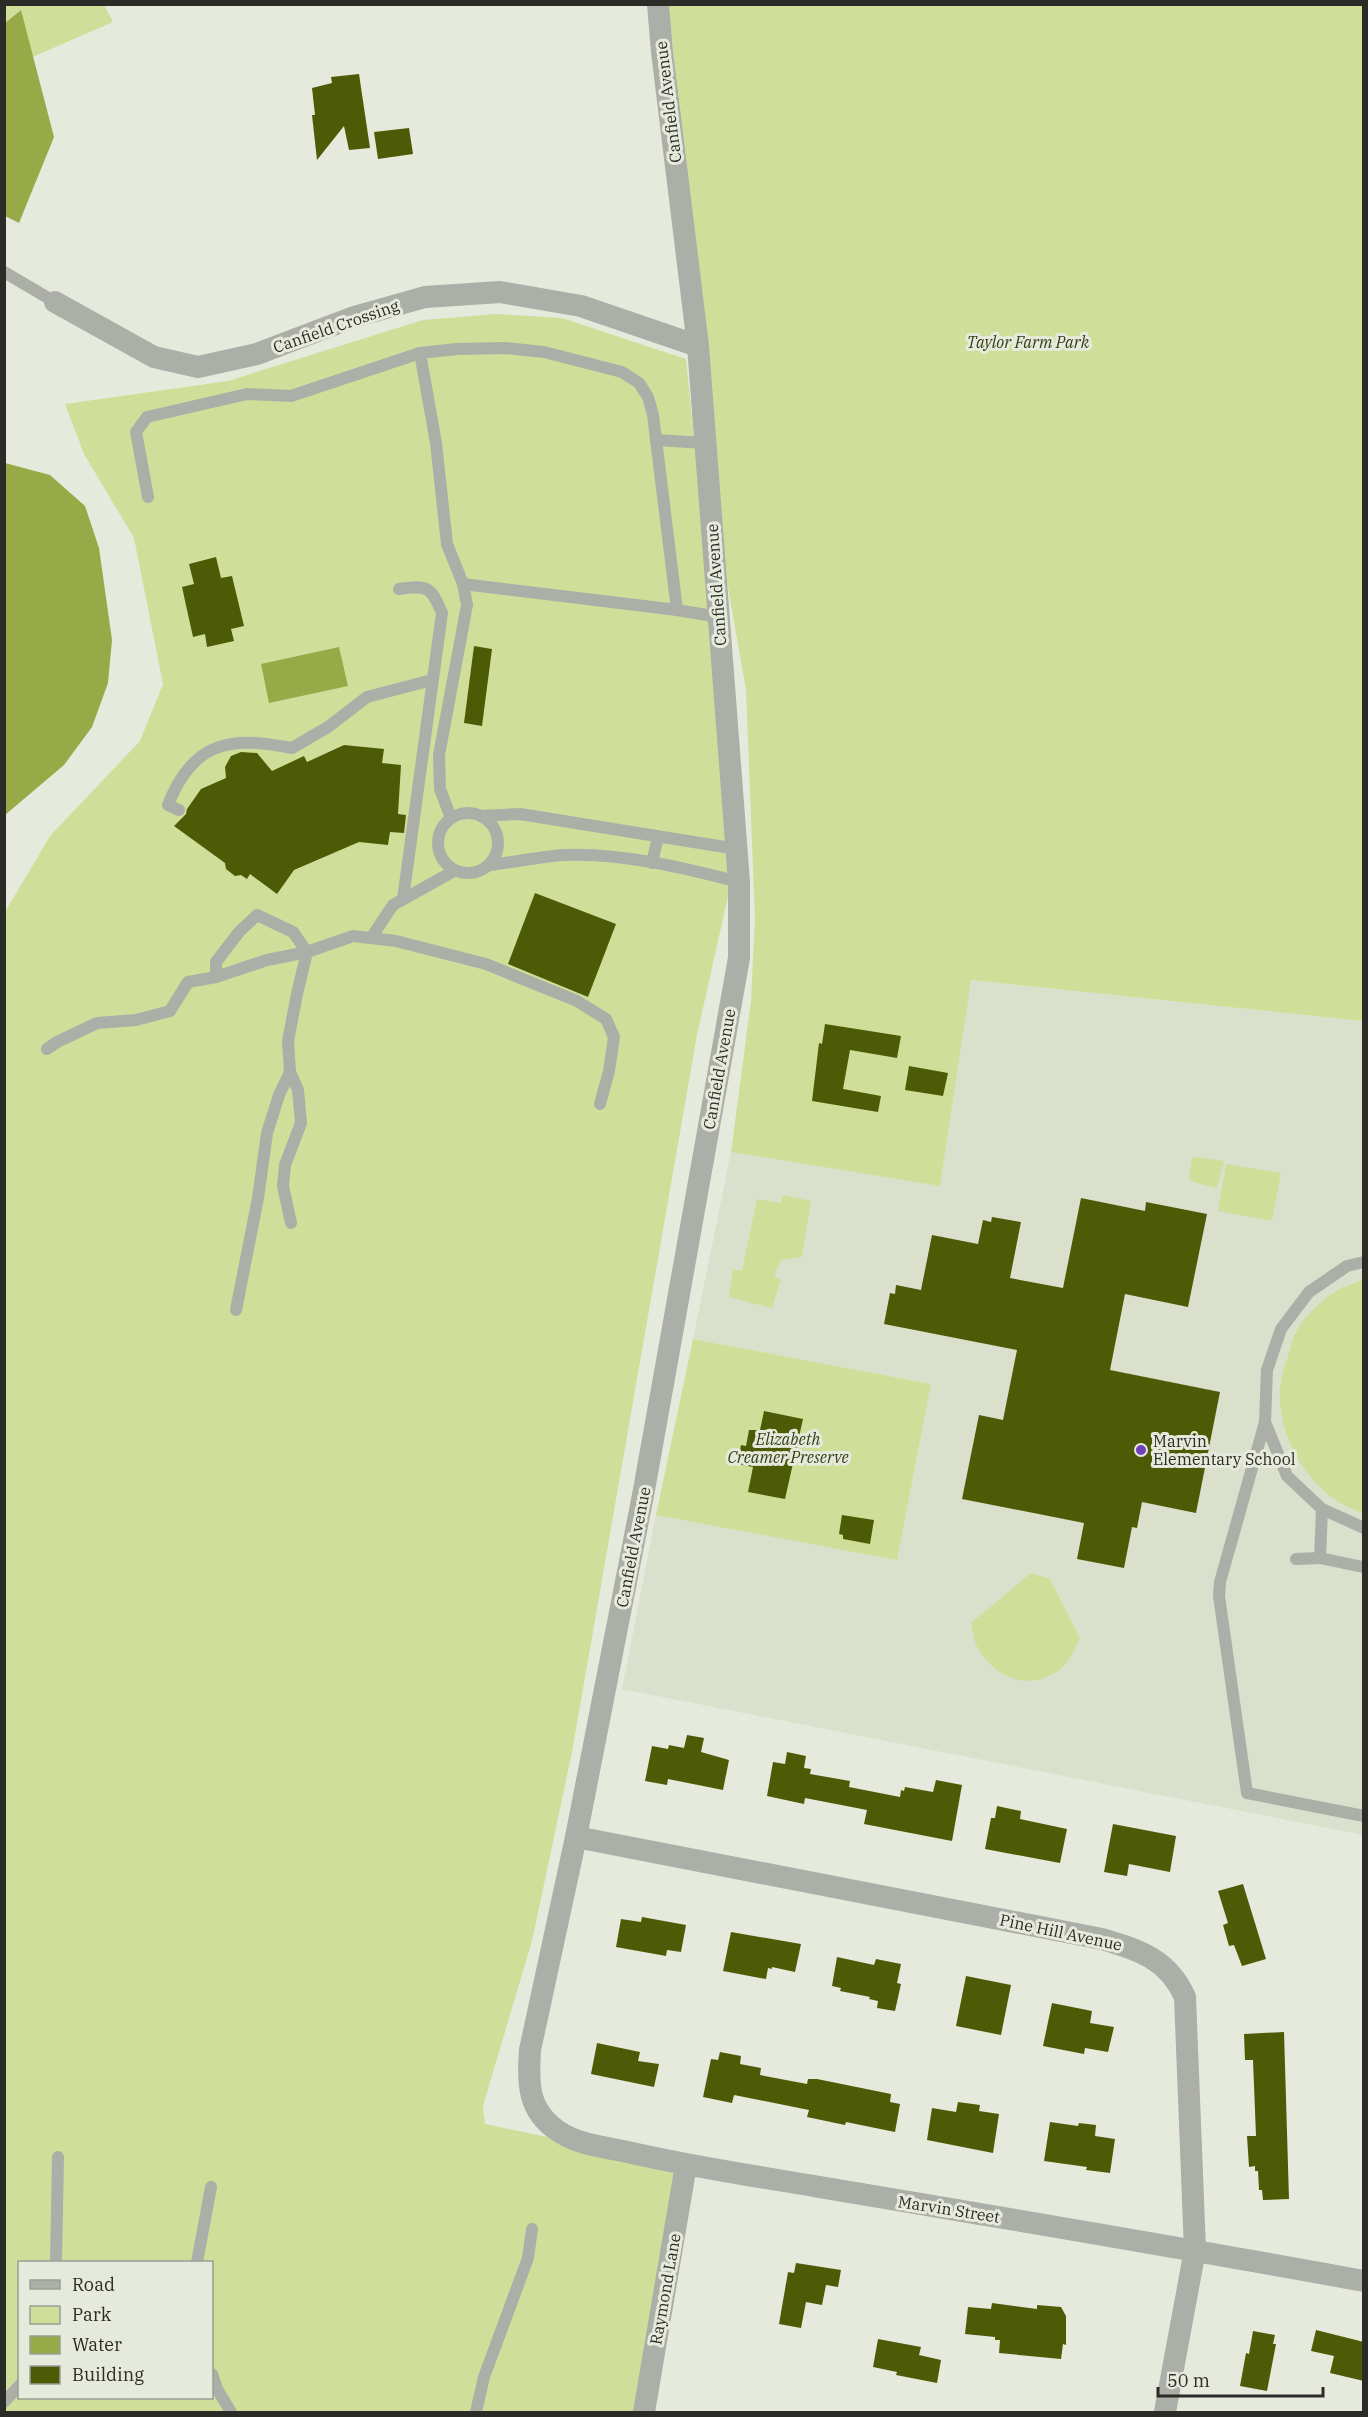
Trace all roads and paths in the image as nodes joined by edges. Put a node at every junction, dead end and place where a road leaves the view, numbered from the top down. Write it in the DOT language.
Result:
graph roads {
  1 [pos="658,4"];
  2 [pos="4,272"];
  3 [pos="55,302"];
  4 [pos="698,346"];
  5 [pos="420,352"];
  6 [pos="656,440"];
  7 [pos="705,442"];
  8 [pos="148,496"];
  9 [pos="463,584"];
  10 [pos="399,589"];
  11 [pos="677,610"];
  12 [pos="719,617"];
  13 [pos="432,680"];
  14 [pos="179,810"];
  15 [pos="481,816"];
  16 [pos="451,818"];
  17 [pos="658,837"];
  18 [pos="736,849"];
  19 [pos="652,863"];
  20 [pos="490,865"];
  21 [pos="454,870"];
  22 [pos="739,882"];
  23 [pos="403,899"];
  24 [pos="371,938"];
  25 [pos="308,952"];
  26 [pos="216,977"];
  27 [pos="46,1050"];
  28 [pos="290,1072"];
  29 [pos="600,1104"];
  30 [pos="291,1223"];
  31 [pos="1364,1262"];
  32 [pos="236,1310"];
  33 [pos="1265,1422"];
  34 [pos="1322,1509"];
  35 [pos="1364,1528"];
  36 [pos="1320,1558"];
  37 [pos="1296,1559"];
  38 [pos="1362,1567"];
  39 [pos="1364,1816"];
  40 [pos="576,1837"];
  41 [pos="542,2117"];
  42 [pos="58,2157"];
  43 [pos="686,2165"];
  44 [pos="211,2187"];
  45 [pos="532,2229"];
  46 [pos="1195,2250"];
  47 [pos="56,2261"];
  48 [pos="197,2261"];
  49 [pos="1364,2282"];
  50 [pos="213,2377"];
  51 [pos="18,2387"];
  52 [pos="4,2402"];
  53 [pos="231,2412"];
  54 [pos="476,2412"];
  55 [pos="644,2412"];
  56 [pos="1165,2412"];
  1 -- 4 [label="street, Canfield Avenue"];
  2 -- 3 [label="lane"];
  3 -- 4 [label="street, Canfield Crossing"];
  4 -- 7 [label="street, Canfield Avenue"];
  5 -- 6 [label="lane"];
  5 -- 8 [label="lane"];
  5 -- 9 [label="lane"];
  6 -- 7 [label="lane"];
  6 -- 11 [label="lane"];
  7 -- 12 [label="street, Canfield Avenue"];
  9 -- 11 [label="lane"];
  9 -- 16 [label="lane"];
  10 -- 13 [label="lane"];
  11 -- 12 [label="lane"];
  12 -- 18 [label="street, Canfield Avenue"];
  13 -- 14 [label="lane"];
  13 -- 23 [label="lane"];
  15 -- 16 [label="lane"];
  15 -- 17 [label="lane"];
  15 -- 20 [label="lane"];
  16 -- 21 [label="lane"];
  17 -- 18 [label="lane"];
  17 -- 19 [label="lane"];
  18 -- 22 [label="street, Canfield Avenue"];
  19 -- 20 [label="lane"];
  19 -- 22 [label="lane"];
  20 -- 21 [label="lane"];
  21 -- 23 [label="lane"];
  22 -- 40 [label="street, Canfield Avenue"];
  23 -- 24 [label="lane"];
  24 -- 25 [label="lane"];
  24 -- 29 [label="lane"];
  25 -- 26 [label="lane"];
  25 -- 26 [label="lane"];
  25 -- 28 [label="lane"];
  26 -- 27 [label="lane"];
  28 -- 30 [label="lane"];
  28 -- 32 [label="lane"];
  31 -- 33 [label="lane"];
  33 -- 34 [label="lane"];
  33 -- 39 [label="lane"];
  34 -- 35 [label="lane"];
  34 -- 36 [label="lane"];
  36 -- 37 [label="lane"];
  36 -- 38 [label="lane"];
  40 -- 41 [label="street, Canfield Avenue"];
  40 -- 46 [label="street, Pine Hill Avenue"];
  41 -- 43 [label="street, Marvin Street"];
  42 -- 47 [label="lane"];
  43 -- 46 [label="street, Marvin Street"];
  43 -- 55 [label="street, Raymond Lane"];
  44 -- 48 [label="lane"];
  45 -- 54 [label="lane"];
  46 -- 49 [label="street, Marvin Street"];
  46 -- 56 [label="street, Pine Hill Avenue"];
  50 -- 53 [label="lane"];
  51 -- 52 [label="lane"];
}
